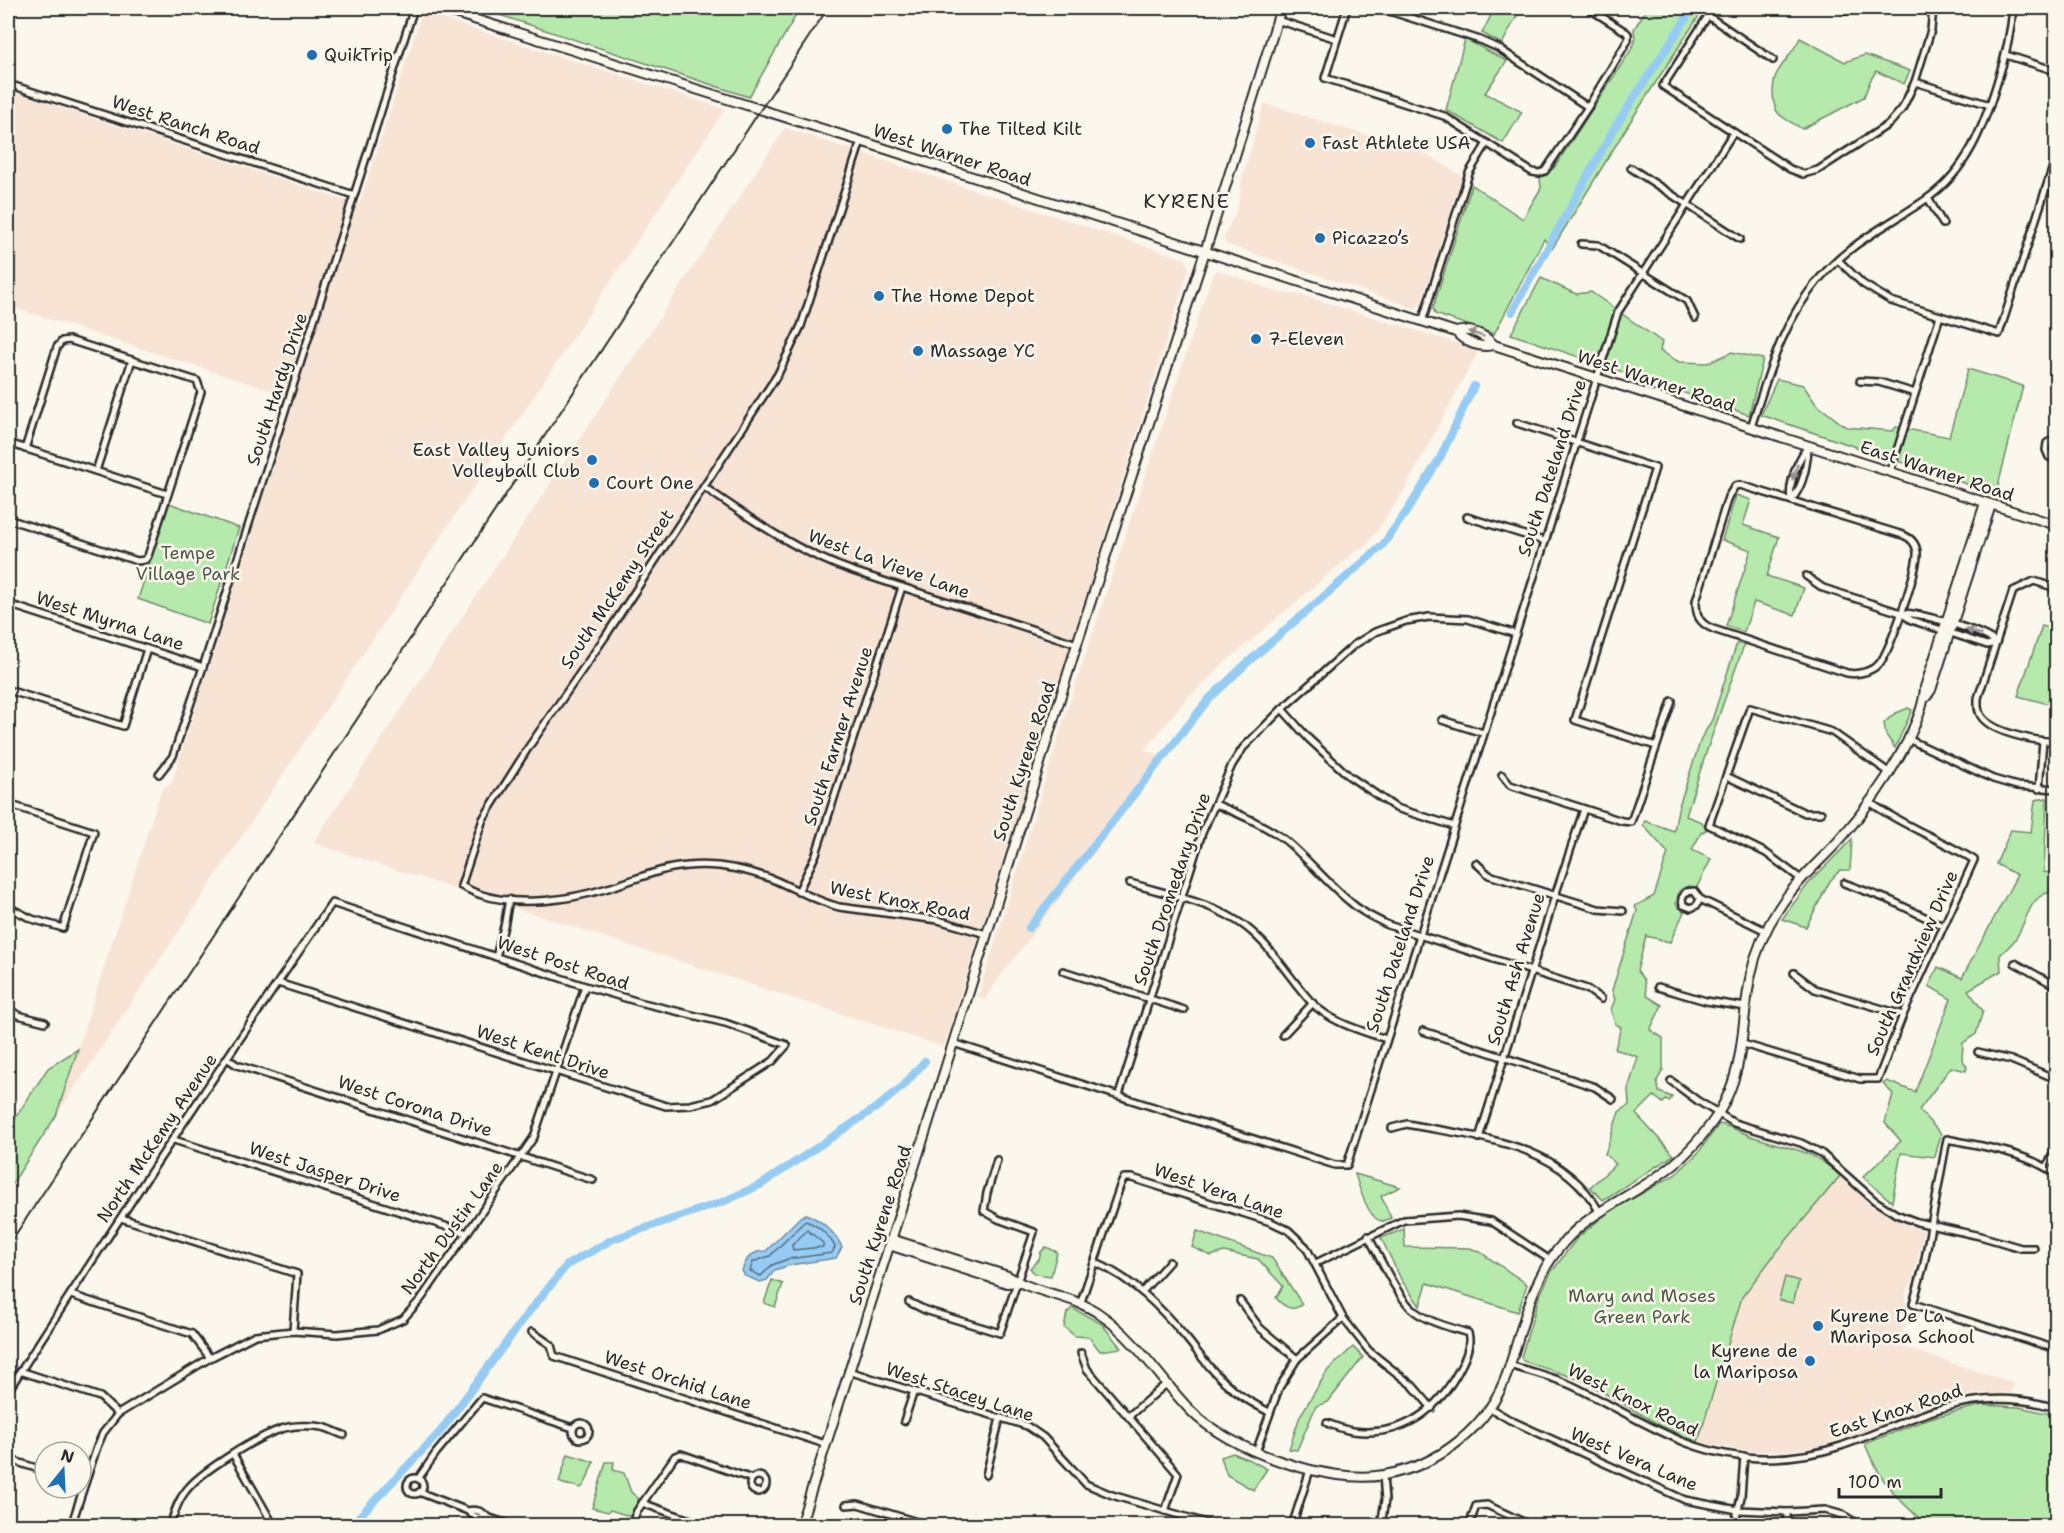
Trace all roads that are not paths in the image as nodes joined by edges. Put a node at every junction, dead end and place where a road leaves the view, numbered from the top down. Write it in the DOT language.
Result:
graph roads {
  1 [pos="414,8"];
  2 [pos="439,8"];
  3 [pos="1281,8"];
  4 [pos="1347,8"];
  5 [pos="1380,8"];
  6 [pos="1588,8"];
  7 [pos="1713,8"];
  8 [pos="1933,8"];
  9 [pos="2013,8"];
  10 [pos="1708,16"];
  11 [pos="1277,20"];
  12 [pos="1337,39"];
  13 [pos="2006,55"];
  14 [pos="1773,60"];
  15 [pos="2056,71"];
  16 [pos="1915,82"];
  17 [pos="8,84"];
  18 [pos="1990,105"];
  19 [pos="1588,107"];
  20 [pos="1733,133"];
  21 [pos="861,141"];
  22 [pos="1487,142"];
  23 [pos="2056,157"];
  24 [pos="1631,168"];
  25 [pos="354,195"];
  26 [pos="1928,198"];
  27 [pos="1688,203"];
  28 [pos="1943,224"];
  29 [pos="1740,239"];
  30 [pos="1581,243"];
  31 [pos="1205,253"];
  32 [pos="1838,260"];
  33 [pos="1642,273"];
  34 [pos="1940,316"];
  35 [pos="1695,318"];
  36 [pos="1422,322"];
  37 [pos="132,360"];
  38 [pos="1597,377"];
  39 [pos="1860,381"];
  40 [pos="1915,393"];
  41 [pos="1517,423"];
  42 [pos="1751,428"];
  43 [pos="2056,438"];
  44 [pos="1576,441"];
  45 [pos="8,443"];
  46 [pos="1808,446"];
  47 [pos="25,449"];
  48 [pos="2056,460"];
  49 [pos="96,471"];
  50 [pos="1890,472"];
  51 [pos="704,488"];
  52 [pos="168,494"];
  53 [pos="1791,500"];
  54 [pos="1988,504"];
  55 [pos="1467,517"];
  56 [pos="8,519"];
  57 [pos="2056,525"];
  58 [pos="1544,541"];
  59 [pos="1806,576"];
  60 [pos="902,587"];
  61 [pos="2056,588"];
  62 [pos="8,604"];
  63 [pos="1901,613"];
  64 [pos="1948,628"];
  65 [pos="1516,634"];
  66 [pos="1996,643"];
  67 [pos="1077,644"];
  68 [pos="147,649"];
  69 [pos="203,667"];
  70 [pos="8,690"];
  71 [pos="1671,701"];
  72 [pos="1282,709"];
  73 [pos="1442,720"];
  74 [pos="1483,733"];
  75 [pos="1908,739"];
  76 [pos="2043,741"];
  77 [pos="2056,741"];
  78 [pos="1656,746"];
  79 [pos="1890,773"];
  80 [pos="159,774"];
  81 [pos="1502,775"];
  82 [pos="1726,776"];
  83 [pos="2039,789"];
  84 [pos="2056,789"];
  85 [pos="1870,803"];
  86 [pos="8,804"];
  87 [pos="1215,804"];
  88 [pos="1584,808"];
  89 [pos="1821,813"];
  90 [pos="1454,826"];
  91 [pos="1476,863"];
  92 [pos="1801,879"];
  93 [pos="1130,883"];
  94 [pos="1844,883"];
  95 [pos="461,886"];
  96 [pos="798,892"];
  97 [pos="1555,896"];
  98 [pos="509,899"];
  99 [pos="1183,899"];
  100 [pos="1700,899"];
  101 [pos="332,903"];
  102 [pos="8,907"];
  103 [pos="1623,911"];
  104 [pos="1943,926"];
  105 [pos="1766,931"];
  106 [pos="986,934"];
  107 [pos="1419,935"];
  108 [pos="496,957"];
  109 [pos="2015,963"];
  110 [pos="1531,970"];
  111 [pos="1063,971"];
  112 [pos="1794,973"];
  113 [pos="278,983"];
  114 [pos="585,986"];
  115 [pos="2056,986"];
  116 [pos="1658,987"];
  117 [pos="1150,999"];
  118 [pos="1602,999"];
  119 [pos="1313,1004"];
  120 [pos="1746,1007"];
  121 [pos="8,1009"];
  122 [pos="1184,1010"];
  123 [pos="1903,1015"];
  124 [pos="45,1022"];
  125 [pos="1423,1031"];
  126 [pos="1283,1035"];
  127 [pos="1386,1039"];
  128 [pos="953,1043"];
  129 [pos="1743,1044"];
  130 [pos="787,1045"];
  131 [pos="1978,1052"];
  132 [pos="1504,1056"];
  133 [pos="228,1059"];
  134 [pos="556,1072"];
  135 [pos="2056,1079"];
  136 [pos="1671,1082"];
  137 [pos="1119,1095"];
  138 [pos="1614,1099"];
  139 [pos="1718,1114"];
  140 [pos="1392,1128"];
  141 [pos="1479,1138"];
  142 [pos="174,1140"];
  143 [pos="2056,1148"];
  144 [pos="522,1156"];
  145 [pos="997,1160"];
  146 [pos="2047,1167"];
  147 [pos="2056,1174"];
  148 [pos="593,1180"];
  149 [pos="1599,1211"];
  150 [pos="121,1218"];
  151 [pos="1932,1225"];
  152 [pos="467,1233"];
  153 [pos="1368,1236"];
  154 [pos="890,1242"];
  155 [pos="2034,1248"];
  156 [pos="1550,1260"];
  157 [pos="1169,1262"];
  158 [pos="1096,1263"];
  159 [pos="1316,1263"];
  160 [pos="1017,1282"];
  161 [pos="1142,1292"];
  162 [pos="71,1294"];
  163 [pos="1240,1301"];
  164 [pos="909,1302"];
  165 [pos="1081,1302"];
  166 [pos="1344,1318"];
  167 [pos="293,1331"];
  168 [pos="532,1332"];
  169 [pos="2056,1349"];
  170 [pos="1081,1353"];
  171 [pos="210,1358"];
  172 [pos="1297,1359"];
  173 [pos="1510,1365"];
  174 [pos="20,1371"];
  175 [pos="848,1371"];
  176 [pos="1166,1384"];
  177 [pos="8,1391"];
  178 [pos="914,1391"];
  179 [pos="1432,1408"];
  180 [pos="1490,1408"];
  181 [pos="2056,1408"];
  182 [pos="1269,1412"];
  183 [pos="118,1414"];
  184 [pos="1129,1416"];
  185 [pos="1000,1418"];
  186 [pos="904,1421"];
  187 [pos="1327,1423"];
  188 [pos="573,1428"];
  189 [pos="344,1436"];
  190 [pos="825,1444"];
  191 [pos="1256,1452"];
  192 [pos="233,1454"];
  193 [pos="1744,1456"];
  194 [pos="93,1458"];
  195 [pos="8,1459"];
  196 [pos="33,1468"];
  197 [pos="1310,1470"];
  198 [pos="986,1475"];
  199 [pos="1383,1476"];
  200 [pos="418,1479"];
  201 [pos="752,1479"];
  202 [pos="419,1492"];
  203 [pos="78,1500"];
  204 [pos="642,1503"];
  205 [pos="846,1505"];
  206 [pos="1738,1510"];
  207 [pos="1166,1511"];
  208 [pos="1787,1512"];
  209 [pos="71,1526"];
  210 [pos="170,1526"];
  211 [pos="274,1526"];
  212 [pos="514,1526"];
  213 [pos="631,1526"];
  214 [pos="707,1526"];
  215 [pos="800,1526"];
  216 [pos="930,1526"];
  217 [pos="1216,1526"];
  218 [pos="1292,1526"];
  219 [pos="1381,1526"];
  220 [pos="1469,1526"];
  221 [pos="1532,1526"];
  222 [pos="1734,1526"];
  223 [pos="1787,1526"];
  224 [pos="1861,1526"];
  1 -- 25 [label="street, South Hardy Drive"];
  2 -- 21 [label="main road, West Warner Road"];
  3 -- 11 [label="main road, South Kyrene Road"];
  4 -- 12 [label="street"];
  5 -- 19 [label="street"];
  6 -- 19 [label="street"];
  7 -- 10 [label="street"];
  8 -- 16 [label="street"];
  9 -- 13 [label="street"];
  10 -- 14 [label="street"];
  10 -- 20 [label="street"];
  11 -- 12 [label="street"];
  11 -- 31 [label="main road, South Kyrene Road"];
  12 -- 22 [label="street"];
  13 -- 15 [label="street"];
  13 -- 18 [label="street"];
  16 -- 18 [label="street"];
  16 -- 20 [label="street"];
  17 -- 25 [label="street, West Ranch Road"];
  18 -- 26 [label="street"];
  19 -- 22 [label="street"];
  20 -- 27 [label="street, South Dateland Drive"];
  21 -- 31 [label="main road, West Warner Road"];
  21 -- 51 [label="street, South McKemy Street"];
  22 -- 36 [label="street"];
  23 -- 34 [label="street"];
  24 -- 27 [label="street"];
  25 -- 69 [label="street, South Hardy Drive"];
  26 -- 28 [label="street"];
  26 -- 32 [label="street"];
  27 -- 29 [label="street"];
  27 -- 33 [label="street, South Dateland Drive"];
  30 -- 33 [label="street"];
  31 -- 36 [label="main road, West Warner Road"];
  31 -- 67 [label="main road, South Kyrene Road"];
  32 -- 34 [label="street"];
  32 -- 42 [label="street"];
  33 -- 35 [label="street"];
  33 -- 38 [label="street, South Dateland Drive"];
  34 -- 40 [label="street"];
  36 -- 38 [label="main road, West Warner Road"];
  37 -- 47 [label="street"];
  37 -- 49 [label="street"];
  37 -- 52 [label="street"];
  38 -- 42 [label="main road, West Warner Road"];
  38 -- 44 [label="street, South Dateland Drive"];
  39 -- 40 [label="street"];
  40 -- 50 [label="street"];
  41 -- 44 [label="street"];
  42 -- 46 [label="main road, West Warner Road"];
  43 -- 48 [label="street"];
  44 -- 58 [label="street, South Dateland Drive"];
  44 -- 78 [label="street"];
  45 -- 47 [label="street"];
  46 -- 50 [label="main road, East Warner Road"];
  46 -- 53 [label="street"];
  47 -- 49 [label="street"];
  49 -- 52 [label="street"];
  50 -- 54 [label="main road, East Warner Road"];
  51 -- 60 [label="street, West La Vieve Lane"];
  51 -- 95 [label="street, South McKemy Street"];
  52 -- 56 [label="street"];
  53 -- 63 [label="street"];
  53 -- 63 [label="street"];
  54 -- 57 [label="main road, East Warner Road"];
  54 -- 64 [label="main road"];
  55 -- 58 [label="street"];
  58 -- 65 [label="street, South Dateland Drive"];
  59 -- 63 [label="street"];
  60 -- 67 [label="street, West La Vieve Lane"];
  60 -- 96 [label="street, South Farmer Avenue"];
  61 -- 66 [label="street"];
  62 -- 68 [label="street, West Myrna Lane"];
  63 -- 64 [label="street"];
  64 -- 66 [label="street"];
  64 -- 75 [label="main road"];
  65 -- 72 [label="street, South Dromedary Drive"];
  65 -- 74 [label="street, South Dateland Drive"];
  66 -- 76 [label="street"];
  67 -- 106 [label="main road, South Kyrene Road"];
  68 -- 69 [label="street, West Myrna Lane"];
  68 -- 70 [label="street"];
  69 -- 80 [label="street, South Hardy Drive"];
  71 -- 78 [label="street"];
  72 -- 87 [label="street, South Dromedary Drive"];
  72 -- 90 [label="street"];
  73 -- 74 [label="street"];
  74 -- 90 [label="street, South Dateland Drive"];
  75 -- 79 [label="main road"];
  75 -- 83 [label="street"];
  76 -- 77 [label="street"];
  76 -- 83 [label="street"];
  78 -- 88 [label="street"];
  79 -- 82 [label="street"];
  79 -- 85 [label="main road"];
  81 -- 88 [label="street"];
  82 -- 89 [label="street"];
  82 -- 92 [label="street"];
  83 -- 84 [label="street"];
  85 -- 92 [label="main road"];
  85 -- 104 [label="street, South Grandview Drive"];
  86 -- 102 [label="street"];
  87 -- 99 [label="street, South Dromedary Drive"];
  87 -- 107 [label="street"];
  88 -- 97 [label="street, South Ash Avenue"];
  90 -- 107 [label="street, South Dateland Drive"];
  91 -- 97 [label="street"];
  92 -- 105 [label="main road"];
  93 -- 99 [label="street"];
  94 -- 104 [label="street"];
  95 -- 98 [label="street, West Knox Road"];
  96 -- 98 [label="street, West Knox Road"];
  96 -- 106 [label="street, West Knox Road"];
  97 -- 103 [label="street"];
  97 -- 110 [label="street, South Ash Avenue"];
  98 -- 108 [label="street"];
  99 -- 117 [label="street, South Dromedary Drive"];
  99 -- 119 [label="street"];
  100 -- 105 [label="street"];
  101 -- 108 [label="street, West Post Road"];
  101 -- 113 [label="street, North McKemy Avenue"];
  104 -- 123 [label="street, South Grandview Drive"];
  105 -- 120 [label="main road"];
  106 -- 128 [label="main road, South Kyrene Road"];
  107 -- 110 [label="street"];
  107 -- 127 [label="street, South Dateland Drive"];
  108 -- 114 [label="street, West Post Road"];
  109 -- 115 [label="street"];
  110 -- 118 [label="street"];
  110 -- 132 [label="street, South Ash Avenue"];
  111 -- 117 [label="street"];
  112 -- 123 [label="street"];
  113 -- 133 [label="street, North McKemy Avenue"];
  113 -- 134 [label="street, West Kent Drive"];
  114 -- 130 [label="street, West Post Road"];
  114 -- 134 [label="street, North Dustin Lane"];
  116 -- 120 [label="street"];
  117 -- 122 [label="street"];
  117 -- 137 [label="street, South Dromedary Drive"];
  119 -- 126 [label="street"];
  119 -- 127 [label="street"];
  120 -- 129 [label="main road"];
  121 -- 124 [label="street"];
  123 -- 129 [label="street, South Grandview Drive"];
  125 -- 132 [label="street"];
  127 -- 137 [label="street, South Dateland Drive"];
  128 -- 137 [label="street"];
  128 -- 154 [label="main road, South Kyrene Road"];
  129 -- 139 [label="main road"];
  130 -- 134 [label="street, West Kent Drive"];
  131 -- 135 [label="street"];
  132 -- 138 [label="street"];
  132 -- 141 [label="street, South Ash Avenue"];
  133 -- 142 [label="street, North McKemy Avenue"];
  133 -- 144 [label="street, West Corona Drive"];
  134 -- 144 [label="street, North Dustin Lane"];
  136 -- 139 [label="street"];
  139 -- 149 [label="main road"];
  139 -- 151 [label="street"];
  140 -- 141 [label="street"];
  141 -- 149 [label="street"];
  142 -- 150 [label="street, North McKemy Avenue"];
  142 -- 152 [label="street, West Jasper Drive"];
  143 -- 146 [label="street"];
  144 -- 148 [label="street, West Corona Drive"];
  144 -- 152 [label="street, North Dustin Lane"];
  145 -- 160 [label="street"];
  146 -- 147 [label="street"];
  146 -- 151 [label="street"];
  149 -- 156 [label="main road"];
  150 -- 162 [label="street, North McKemy Avenue"];
  150 -- 167 [label="street"];
  151 -- 155 [label="street"];
  151 -- 169 [label="street"];
  152 -- 167 [label="street, North Dustin Lane"];
  153 -- 156 [label="street"];
  153 -- 159 [label="street"];
  153 -- 179 [label="street"];
  154 -- 160 [label="main road"];
  154 -- 175 [label="main road, South Kyrene Road"];
  156 -- 173 [label="main road"];
  157 -- 161 [label="street"];
  158 -- 159 [label="street, West Vera Lane"];
  158 -- 161 [label="street"];
  158 -- 165 [label="street"];
  159 -- 166 [label="street, West Vera Lane"];
  160 -- 164 [label="street"];
  160 -- 165 [label="main road"];
  161 -- 182 [label="street"];
  162 -- 171 [label="street"];
  162 -- 174 [label="street, North McKemy Avenue"];
  163 -- 172 [label="street"];
  165 -- 176 [label="main road"];
  166 -- 172 [label="street"];
  166 -- 179 [label="street, West Vera Lane"];
  167 -- 171 [label="street, North Dustin Lane"];
  168 -- 190 [label="street, West Orchid Lane"];
  170 -- 184 [label="street"];
  171 -- 183 [label="street, North Dustin Lane"];
  172 -- 182 [label="street"];
  173 -- 180 [label="main road"];
  173 -- 193 [label="street, West Knox Road"];
  174 -- 177 [label="street, North McKemy Avenue"];
  174 -- 183 [label="street"];
  175 -- 178 [label="street, West Stacey Lane"];
  175 -- 190 [label="main road, South Kyrene Road"];
  176 -- 184 [label="street"];
  176 -- 191 [label="main road"];
  178 -- 185 [label="street, West Stacey Lane"];
  178 -- 186 [label="street"];
  179 -- 187 [label="street"];
  180 -- 199 [label="main road"];
  180 -- 206 [label="street, West Vera Lane"];
  181 -- 193 [label="street, East Knox Road"];
  182 -- 191 [label="street"];
  183 -- 194 [label="street, North Dustin Lane"];
  184 -- 207 [label="street"];
  185 -- 198 [label="street"];
  185 -- 207 [label="street, West Stacey Lane"];
  188 -- 200 [label="street"];
  189 -- 192 [label="street"];
  190 -- 215 [label="main road, South Kyrene Road"];
  191 -- 197 [label="main road"];
  192 -- 210 [label="street"];
  192 -- 211 [label="street"];
  193 -- 206 [label="street"];
  195 -- 196 [label="street"];
  197 -- 199 [label="main road"];
  197 -- 218 [label="street"];
  199 -- 219 [label="street"];
  200 -- 202 [label="street"];
  200 -- 202 [label="street"];
  201 -- 204 [label="street"];
  202 -- 212 [label="street"];
  203 -- 209 [label="street, North Dustin Lane"];
  204 -- 213 [label="street"];
  204 -- 214 [label="street"];
  205 -- 216 [label="street"];
  206 -- 208 [label="street, West Vera Lane"];
  206 -- 222 [label="street"];
  207 -- 217 [label="street, West Stacey Lane"];
  208 -- 223 [label="street"];
  208 -- 224 [label="street, West Vera Lane"];
  220 -- 221 [label="street"];
}
